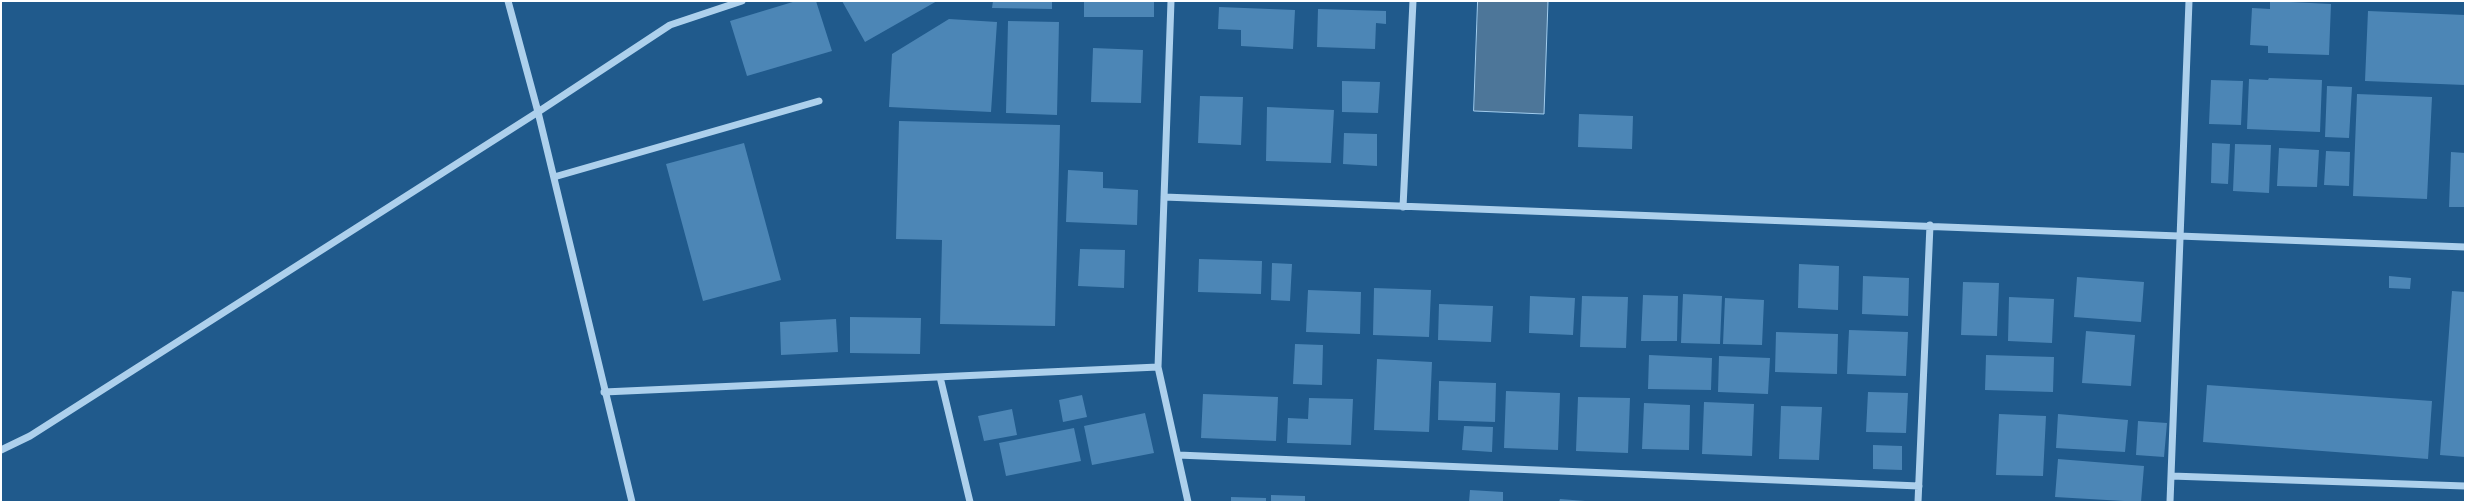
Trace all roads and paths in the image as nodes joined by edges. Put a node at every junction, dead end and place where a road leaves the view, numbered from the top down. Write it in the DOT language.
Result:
graph roads {
  1 [pos="508,1"];
  2 [pos="742,1"];
  3 [pos="1171,1"];
  4 [pos="1413,1"];
  5 [pos="2190,1"];
  6 [pos="819,101"];
  7 [pos="538,112"];
  8 [pos="554,177"];
  9 [pos="1164,197"];
  10 [pos="1403,208"];
  11 [pos="1930,225"];
  12 [pos="2181,236"];
  13 [pos="2465,247"];
  14 [pos="1158,367"];
  15 [pos="940,377"];
  16 [pos="604,392"];
  17 [pos="1,450"];
  18 [pos="1178,455"];
  19 [pos="2171,476"];
  20 [pos="1919,486"];
  21 [pos="2465,486"];
  22 [pos="632,502"];
  23 [pos="970,502"];
  24 [pos="1188,502"];
  25 [pos="1918,502"];
  26 [pos="2170,502"];
  1 -- 7 [label="street"];
  2 -- 7 [label="street"];
  3 -- 9 [label="street"];
  4 -- 10 [label="street"];
  5 -- 12 [label="street"];
  6 -- 8 [label="street"];
  7 -- 8 [label="street"];
  7 -- 17 [label="street"];
  8 -- 16 [label="street"];
  9 -- 10 [label="street"];
  9 -- 14 [label="street"];
  10 -- 11 [label="street"];
  11 -- 12 [label="street"];
  11 -- 20 [label="street"];
  12 -- 13 [label="street"];
  12 -- 19 [label="street"];
  14 -- 15 [label="street"];
  14 -- 18 [label="street"];
  15 -- 16 [label="street"];
  15 -- 23 [label="street"];
  16 -- 22 [label="street"];
  18 -- 20 [label="street"];
  18 -- 24 [label="street"];
  19 -- 21 [label="street"];
  19 -- 26 [label="street"];
  20 -- 25 [label="street"];
}
